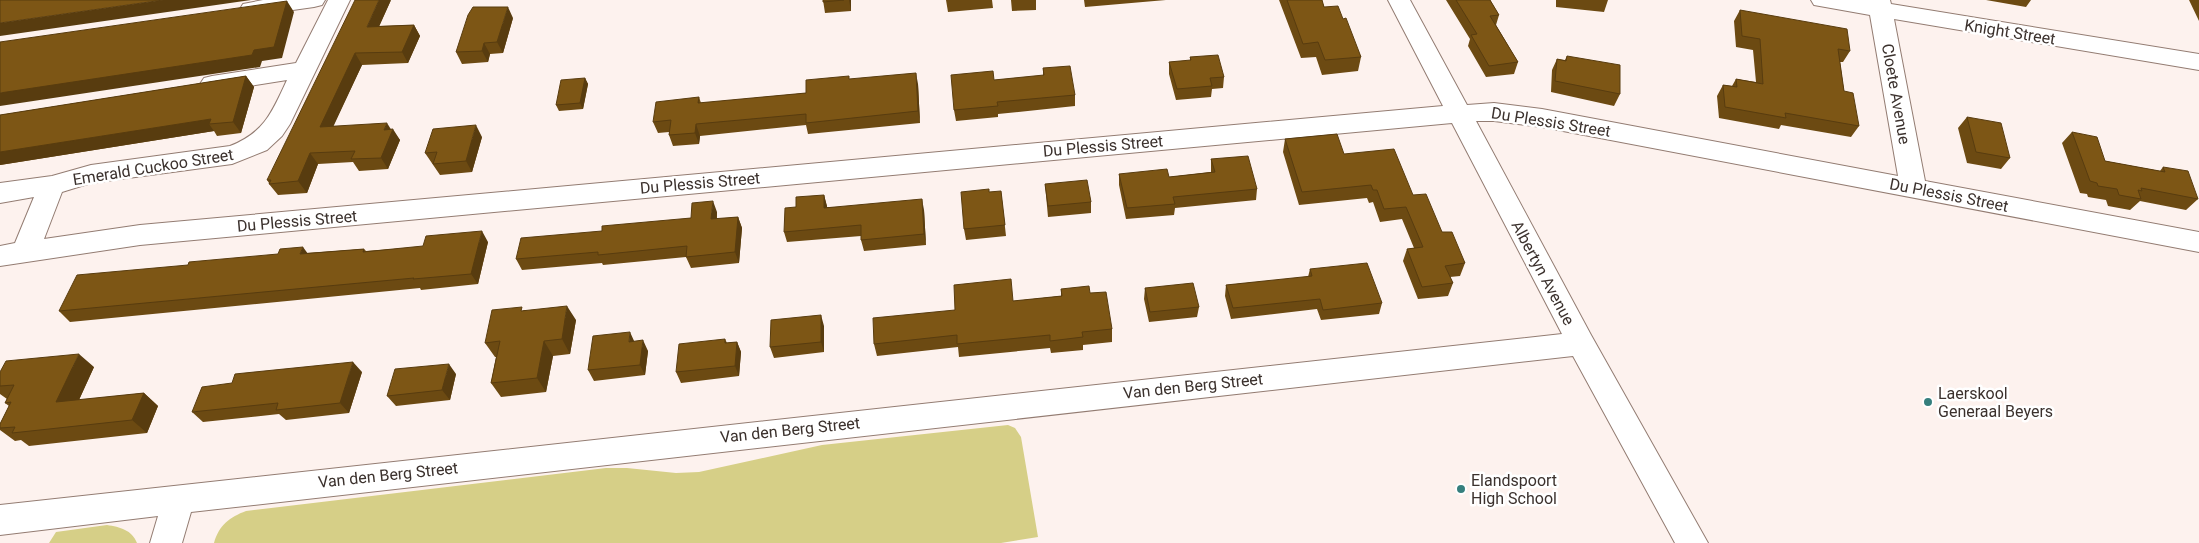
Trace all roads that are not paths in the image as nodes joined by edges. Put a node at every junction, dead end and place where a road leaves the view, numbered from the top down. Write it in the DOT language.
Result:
graph roads {
  1 [pos="314,0"];
  2 [pos="339,0"];
  3 [pos="1398,0"];
  4 [pos="1822,0"];
  5 [pos="1880,5"];
  6 [pos="226,12"];
  7 [pos="2199,62"];
  8 [pos="303,70"];
  9 [pos="186,88"];
  10 [pos="1457,113"];
  11 [pos="52,185"];
  12 [pos="1914,188"];
  13 [pos="0,193"];
  14 [pos="2199,242"];
  15 [pos="9,260"];
  16 [pos="1581,343"];
  17 [pos="179,499"];
  18 [pos="0,520"];
  19 [pos="166,543"];
  20 [pos="1692,543"];
  1 -- 6 [label="street"];
  2 -- 8 [label="street, Emerald Cuckoo Street"];
  3 -- 10 [label="street, Albertyn Avenue"];
  4 -- 5 [label="street, Knight Street"];
  5 -- 7 [label="street, Knight Street"];
  5 -- 12 [label="street, Cloete Avenue"];
  8 -- 9 [label="street"];
  8 -- 11 [label="street, Emerald Cuckoo Street"];
  10 -- 12 [label="street, Du Plessis Street"];
  10 -- 15 [label="street, Du Plessis Street"];
  10 -- 16 [label="street, Albertyn Avenue"];
  11 -- 13 [label="street, Emerald Cuckoo Street"];
  11 -- 15 [label="street"];
  12 -- 14 [label="street, Du Plessis Street"];
  16 -- 17 [label="street, Van den Berg Street"];
  16 -- 20 [label="street, Albertyn Avenue"];
  17 -- 18 [label="street, Van den Berg Street"];
  17 -- 19 [label="street"];
}
